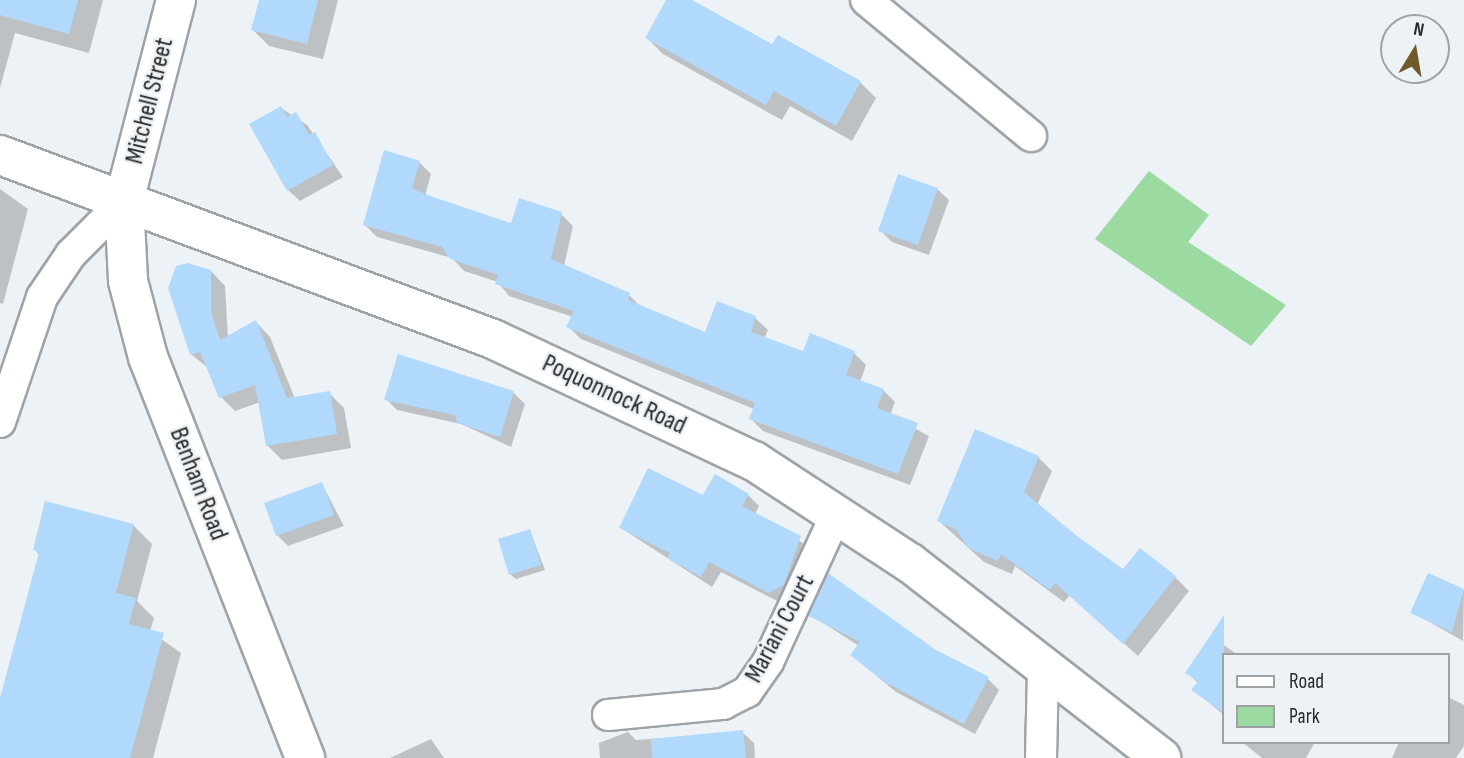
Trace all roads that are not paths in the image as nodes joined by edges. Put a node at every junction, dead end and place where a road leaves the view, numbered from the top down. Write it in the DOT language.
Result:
graph roads {
  1 [pos="176,0"];
  2 [pos="866,0"];
  3 [pos="1031,136"];
  4 [pos="0,155"];
  5 [pos="124,201"];
  6 [pos="0,422"];
  7 [pos="837,513"];
  8 [pos="1043,668"];
  9 [pos="608,715"];
  10 [pos="305,758"];
  11 [pos="1041,758"];
  12 [pos="1161,758"];
  1 -- 5 [label="street, Mitchell Street"];
  2 -- 3 [label="street"];
  4 -- 5 [label="street, Poquonnock Road"];
  5 -- 6 [label="street"];
  5 -- 7 [label="street, Poquonnock Road"];
  5 -- 10 [label="street, Benham Road"];
  7 -- 8 [label="street, Poquonnock Road"];
  7 -- 9 [label="street, Mariani Court"];
  8 -- 11 [label="street"];
  8 -- 12 [label="street, Poquonnock Road"];
}
